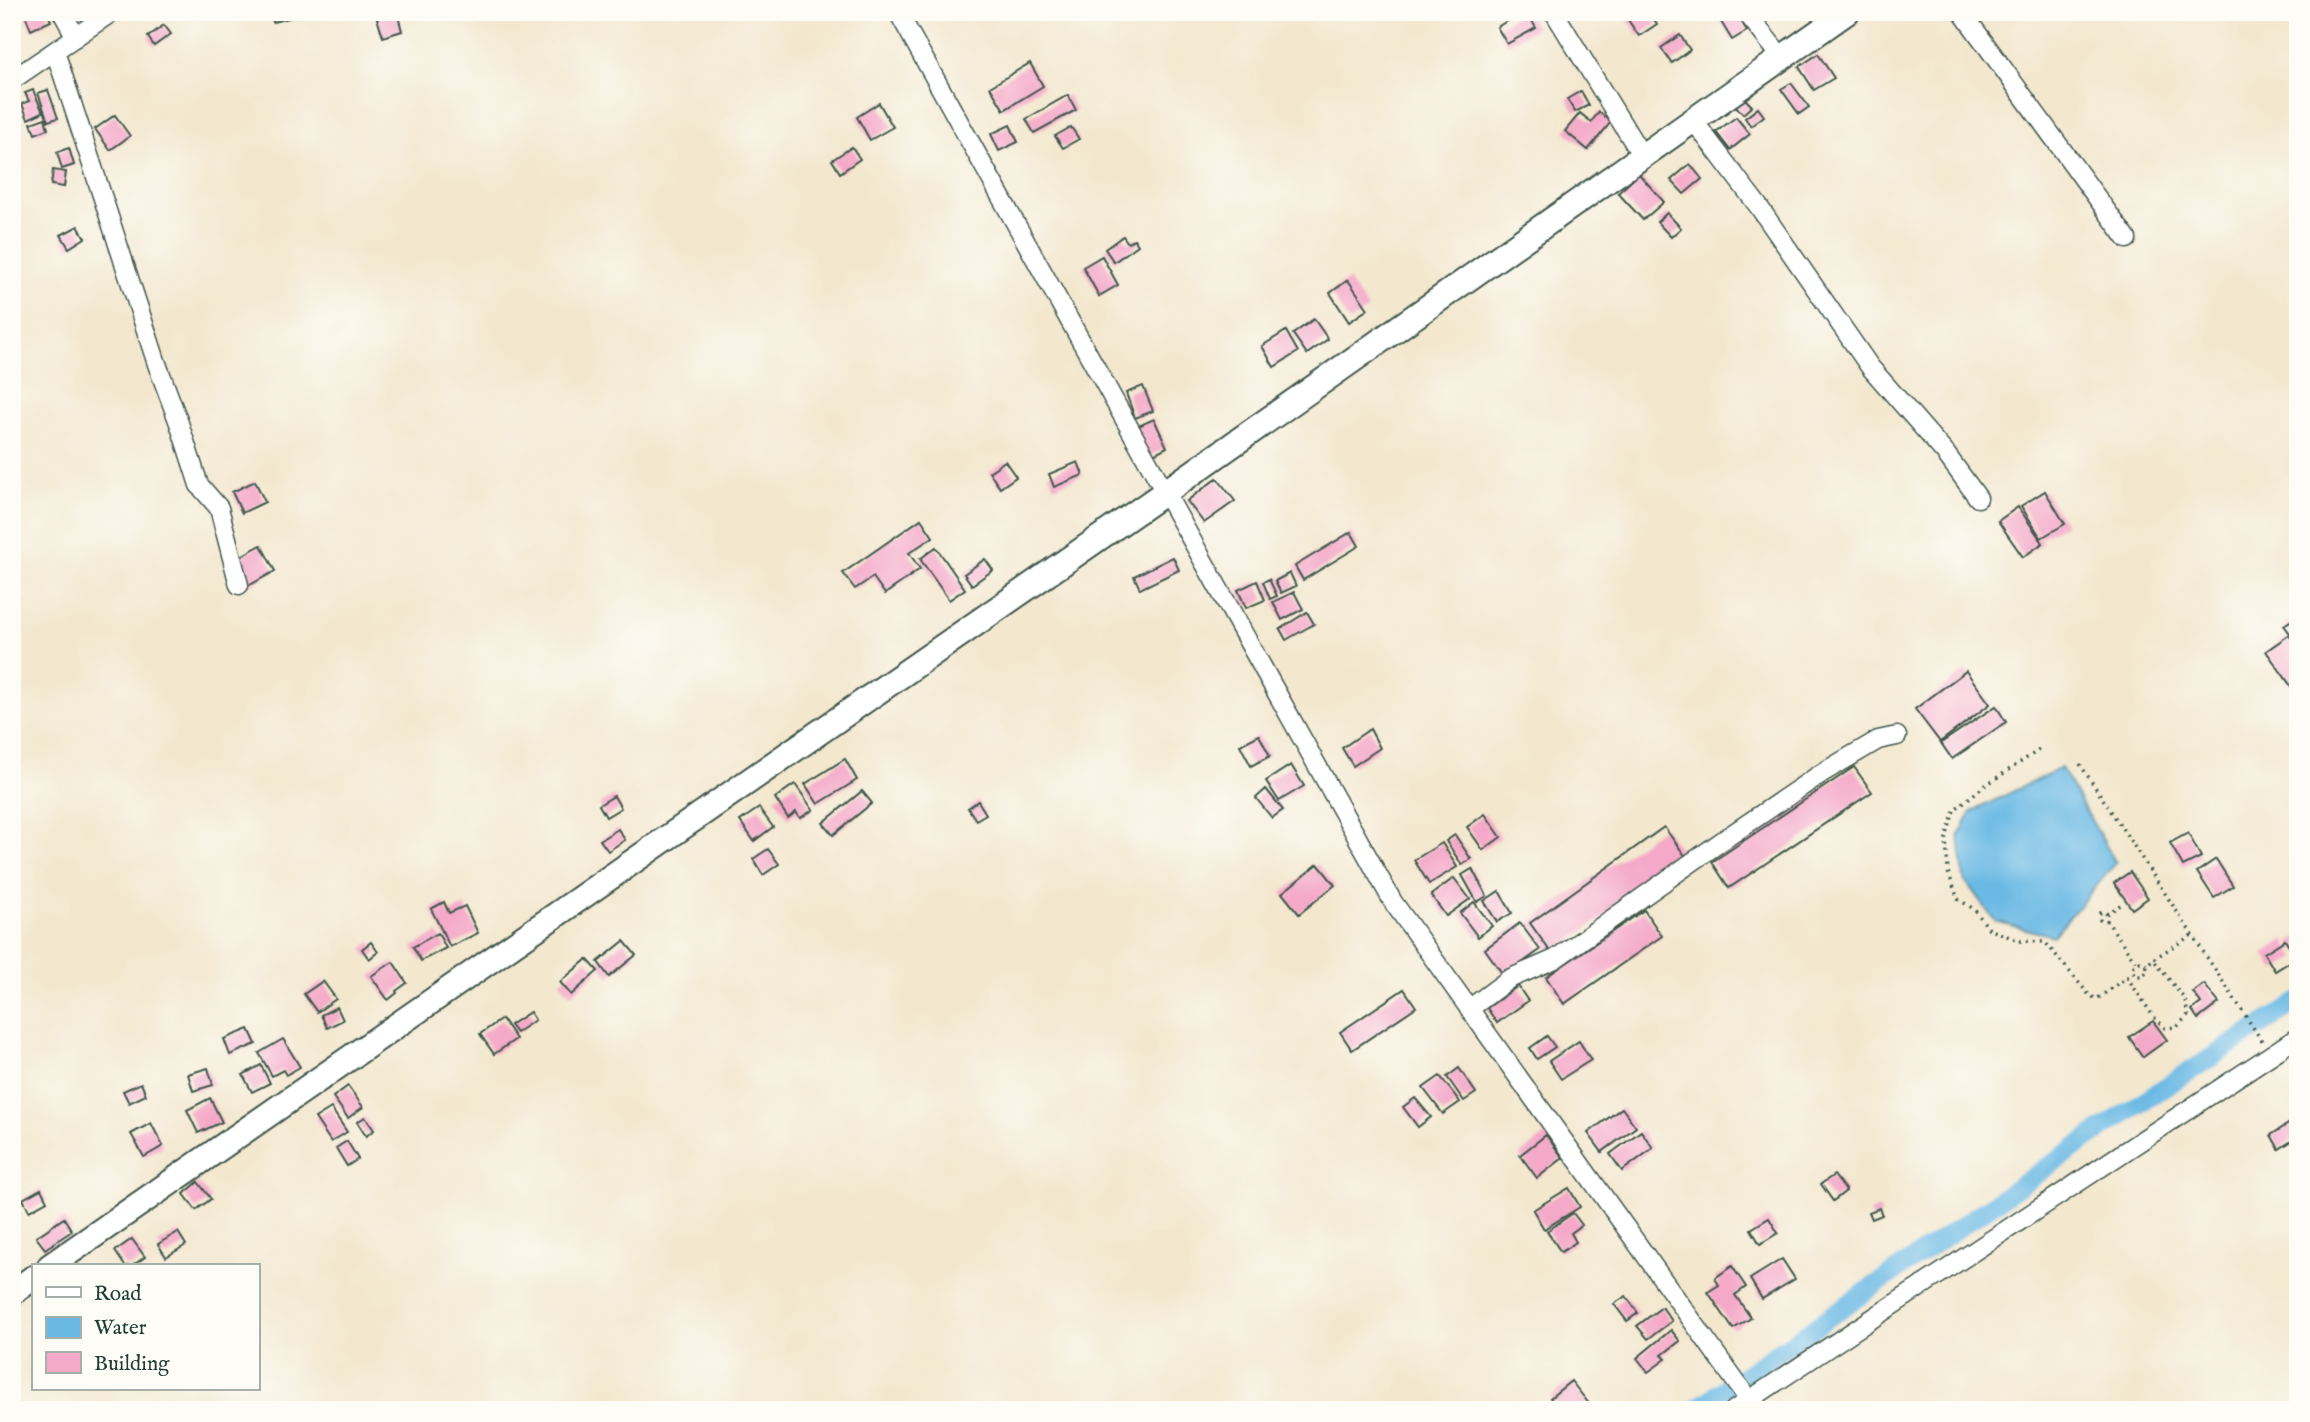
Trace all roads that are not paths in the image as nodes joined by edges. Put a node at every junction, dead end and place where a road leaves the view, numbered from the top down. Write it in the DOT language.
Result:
graph roads {
  1 [pos="62,12"];
  2 [pos="112,12"];
  3 [pos="898,12"];
  4 [pos="1554,12"];
  5 [pos="1746,12"];
  6 [pos="1847,12"];
  7 [pos="1962,12"];
  8 [pos="76,37"];
  9 [pos="55,51"];
  10 [pos="1782,58"];
  11 [pos="12,80"];
  12 [pos="1693,120"];
  13 [pos="1642,156"];
  14 [pos="2127,239"];
  15 [pos="1164,493"];
  16 [pos="1978,498"];
  17 [pos="239,584"];
  18 [pos="1897,736"];
  19 [pos="1469,1009"];
  20 [pos="2298,1037"];
  21 [pos="53,1264"];
  22 [pos="32,1279"];
  23 [pos="12,1293"];
  24 [pos="1746,1406"];
  1 -- 8 [label="street"];
  2 -- 8 [label="street"];
  3 -- 15 [label="street"];
  4 -- 13 [label="street"];
  5 -- 10 [label="street"];
  6 -- 10 [label="street"];
  7 -- 14 [label="street"];
  8 -- 9 [label="street"];
  9 -- 11 [label="street"];
  9 -- 17 [label="street"];
  10 -- 12 [label="street"];
  12 -- 13 [label="street"];
  12 -- 16 [label="street"];
  13 -- 15 [label="street"];
  15 -- 19 [label="street"];
  15 -- 21 [label="street"];
  18 -- 19 [label="street"];
  19 -- 24 [label="street"];
  20 -- 24 [label="street"];
  22 -- 23 [label="street"];
}
